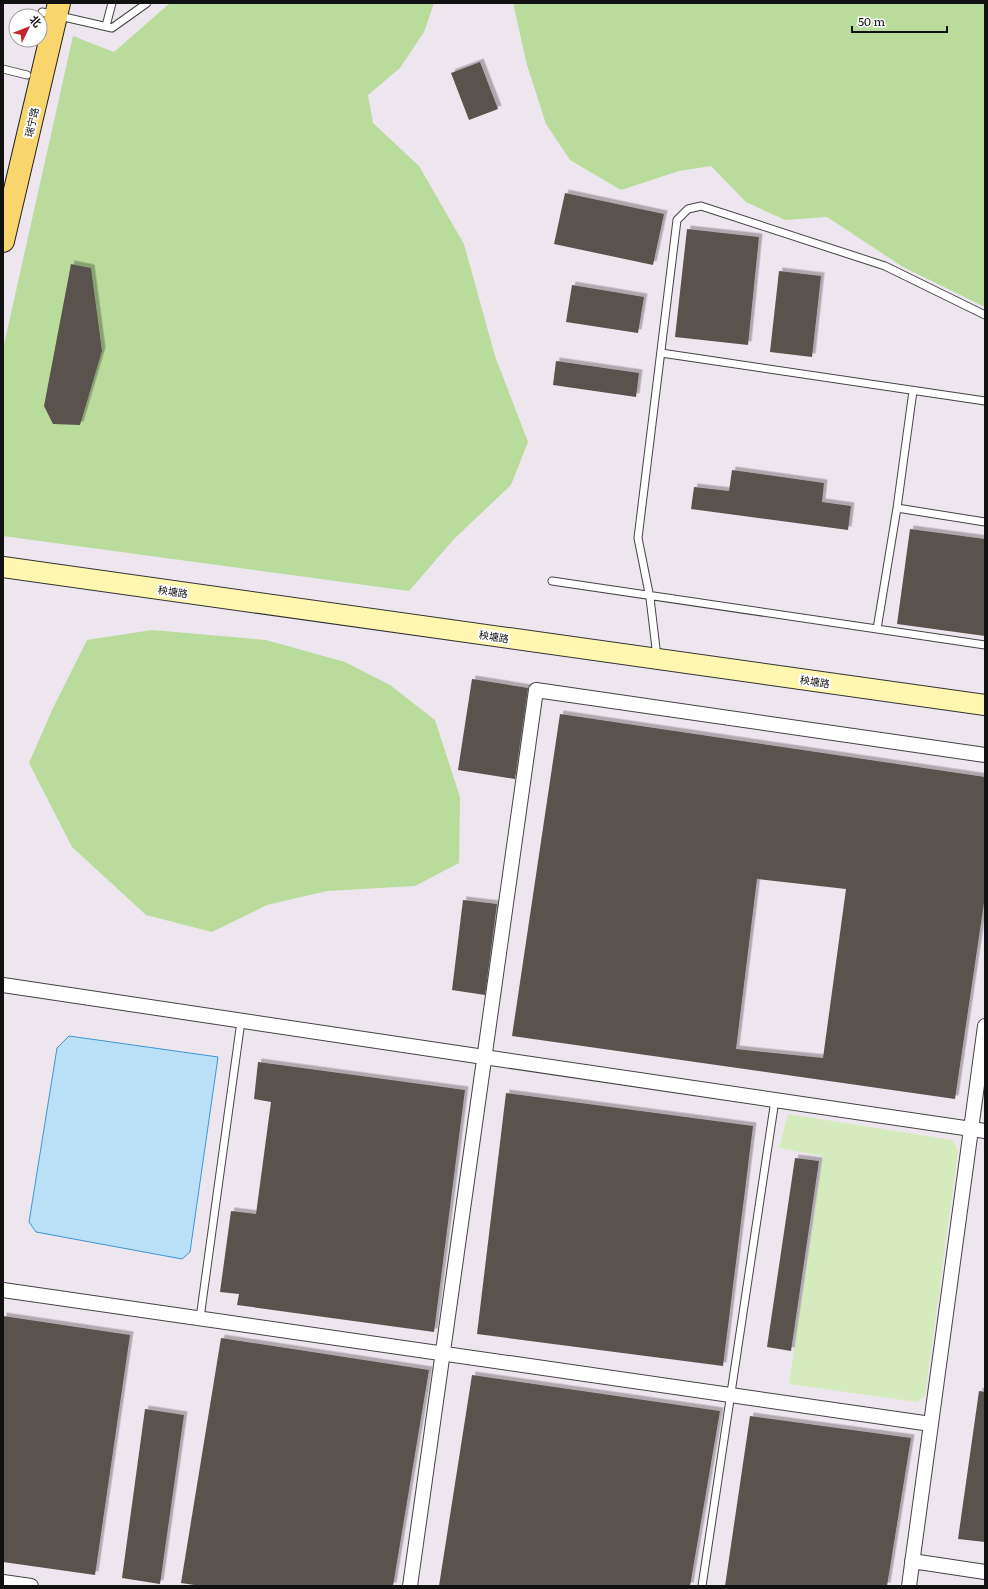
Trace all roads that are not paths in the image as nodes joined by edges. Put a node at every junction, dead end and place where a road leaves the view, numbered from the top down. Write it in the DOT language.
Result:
graph roads {
  1 [pos="112,3"];
  2 [pos="148,3"];
  3 [pos="48,11"];
  4 [pos="106,26"];
  5 [pos="33,48"];
  6 [pos="41,48"];
  7 [pos="3,70"];
  8 [pos="27,75"];
  9 [pos="3,185"];
  10 [pos="3,241"];
  11 [pos="985,315"];
  12 [pos="661,353"];
  13 [pos="913,391"];
  14 [pos="985,402"];
  15 [pos="896,508"];
  16 [pos="985,522"];
  17 [pos="3,567"];
  18 [pos="552,581"];
  19 [pos="649,596"];
  20 [pos="877,629"];
  21 [pos="985,645"];
  22 [pos="657,659"];
  23 [pos="985,705"];
  24 [pos="985,755"];
  25 [pos="3,985"];
  26 [pos="241,1021"];
  27 [pos="985,1026"];
  28 [pos="484,1057"];
  29 [pos="775,1100"];
  30 [pos="978,1130"];
  31 [pos="3,1290"];
  32 [pos="200,1318"];
  33 [pos="442,1353"];
  34 [pos="731,1395"];
  35 [pos="931,1424"];
  36 [pos="912,1562"];
  37 [pos="985,1572"];
  38 [pos="3,1582"];
  39 [pos="31,1586"];
  40 [pos="410,1586"];
  41 [pos="702,1586"];
  42 [pos="909,1586"];
  1 -- 4 [label="lane"];
  2 -- 4 [label="lane"];
  3 -- 4 [label="lane"];
  5 -- 8 [label="main road, 瑞宁路"];
  6 -- 10 [label="main road, 瑞宁路"];
  7 -- 8 [label="lane"];
  8 -- 9 [label="main road, 瑞宁路"];
  11 -- 12 [label="lane"];
  12 -- 13 [label="lane"];
  12 -- 19 [label="lane"];
  13 -- 14 [label="lane"];
  13 -- 15 [label="lane"];
  15 -- 16 [label="lane"];
  15 -- 20 [label="lane"];
  17 -- 22 [label="main road, 秧塘路"];
  18 -- 19 [label="lane"];
  19 -- 20 [label="lane"];
  19 -- 22 [label="lane"];
  20 -- 21 [label="lane"];
  22 -- 23 [label="main road, 秧塘路"];
  24 -- 28 [label="street"];
  25 -- 26 [label="street"];
  26 -- 28 [label="street"];
  26 -- 32 [label="lane"];
  27 -- 30 [label="street"];
  28 -- 29 [label="street"];
  28 -- 33 [label="street"];
  29 -- 30 [label="street"];
  29 -- 34 [label="lane"];
  30 -- 35 [label="street"];
  31 -- 32 [label="street"];
  32 -- 33 [label="street"];
  33 -- 34 [label="street"];
  33 -- 40 [label="street"];
  34 -- 35 [label="street"];
  34 -- 41 [label="lane"];
  35 -- 36 [label="street"];
  36 -- 37 [label="street"];
  36 -- 42 [label="street"];
  38 -- 39 [label="street"];
}
